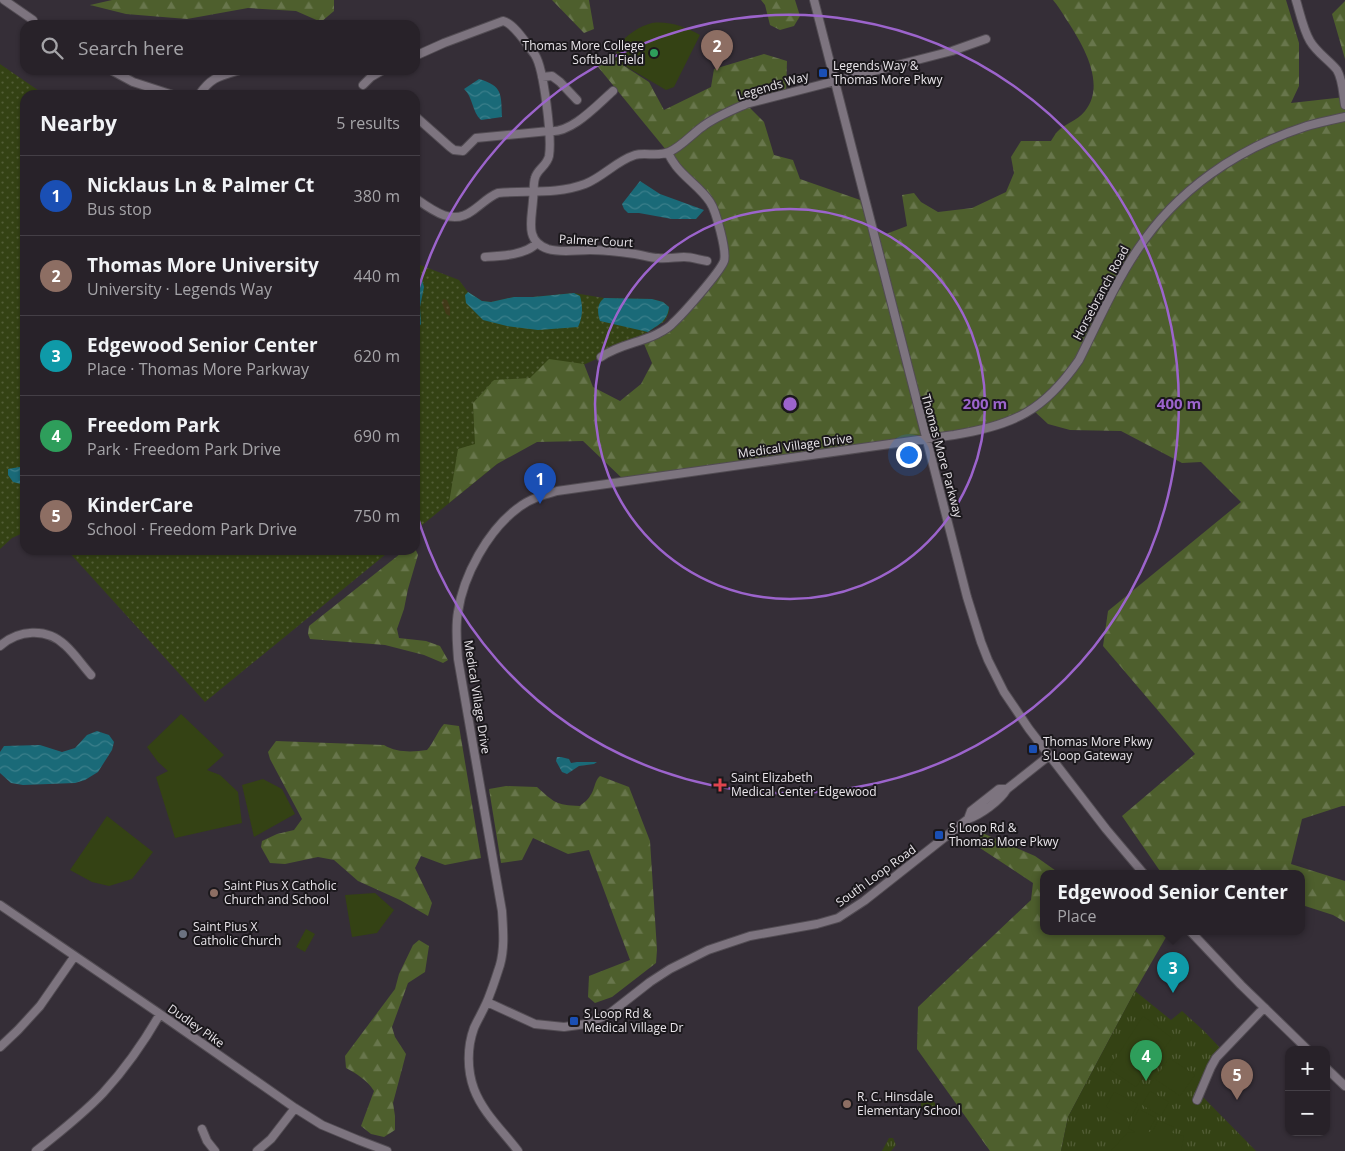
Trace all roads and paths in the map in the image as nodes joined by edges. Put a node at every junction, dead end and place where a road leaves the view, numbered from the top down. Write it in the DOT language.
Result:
graph roads {
  1 [pos="4,0"];
  2 [pos="814,0"];
  3 [pos="1296,0"];
  4 [pos="33,20"];
  5 [pos="986,39"];
  6 [pos="420,54"];
  7 [pos="120,75"];
  8 [pos="226,75"];
  9 [pos="374,75"];
  10 [pos="542,77"];
  11 [pos="835,81"];
  12 [pos="363,85"];
  13 [pos="158,90"];
  14 [pos="202,90"];
  15 [pos="613,91"];
  16 [pos="577,100"];
  17 [pos="1345,105"];
  18 [pos="1345,117"];
  19 [pos="420,120"];
  20 [pos="549,131"];
  21 [pos="668,153"];
  22 [pos="534,192"];
  23 [pos="420,201"];
  24 [pos="537,243"];
  25 [pos="485,257"];
  26 [pos="707,261"];
  27 [pos="601,357"];
  28 [pos="926,438"];
  29 [pos="0,646"];
  30 [pos="91,675"];
  31 [pos="1050,754"];
  32 [pos="1141,870"];
  33 [pos="0,905"];
  34 [pos="1194,935"];
  35 [pos="74,957"];
  36 [pos="487,1002"];
  37 [pos="1265,1008"];
  38 [pos="160,1014"];
  39 [pos="1304,1046"];
  40 [pos="0,1047"];
  41 [pos="1330,1072"];
  42 [pos="1345,1086"];
  43 [pos="1198,1100"];
  44 [pos="295,1108"];
  45 [pos="202,1129"];
  46 [pos="36,1151"];
  47 [pos="215,1151"];
  48 [pos="257,1151"];
  49 [pos="386,1151"];
  50 [pos="518,1151"];
  1 -- 4 [label="street"];
  2 -- 11 [label="street, Thomas More Parkway"];
  3 -- 17 [label="street"];
  5 -- 11 [label="street, Legends Way"];
  6 -- 10 [label="street"];
  7 -- 13 [label="street"];
  8 -- 14 [label="street"];
  9 -- 12 [label="street"];
  10 -- 16 [label="street"];
  10 -- 20 [label="street"];
  11 -- 21 [label="street, Legends Way"];
  11 -- 28 [label="street, Thomas More Parkway"];
  15 -- 20 [label="street"];
  18 -- 28 [label="street, Horsebranch Road"];
  19 -- 20 [label="street"];
  20 -- 22 [label="street"];
  21 -- 22 [label="street"];
  21 -- 27 [label="street"];
  22 -- 23 [label="street"];
  22 -- 24 [label="street"];
  24 -- 25 [label="street"];
  24 -- 26 [label="street, Palmer Court"];
  28 -- 31 [label="street, Thomas More Parkway"];
  28 -- 36 [label="street, Medical Village Drive"];
  29 -- 30 [label="street"];
  31 -- 32 [label="street, Thomas More Parkway"];
  31 -- 36 [label="street, South Loop Road"];
  33 -- 35 [label="street, Dudley Pike"];
  34 -- 37 [label="street"];
  35 -- 38 [label="street, Dudley Pike"];
  35 -- 40 [label="street"];
  36 -- 50 [label="street, Medical Village Drive"];
  37 -- 39 [label="street"];
  37 -- 43 [label="street"];
  38 -- 44 [label="street, Dudley Pike"];
  38 -- 46 [label="street"];
  41 -- 42 [label="street"];
  44 -- 48 [label="street"];
  44 -- 49 [label="street, Dudley Pike"];
  45 -- 47 [label="street"];
}
